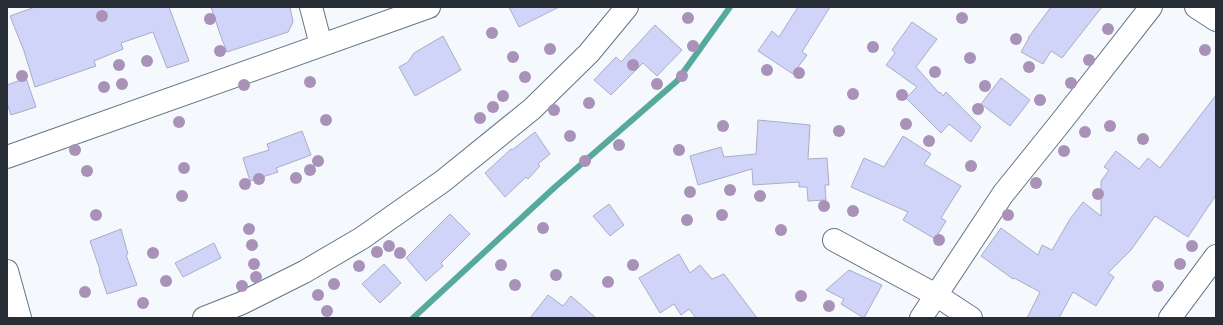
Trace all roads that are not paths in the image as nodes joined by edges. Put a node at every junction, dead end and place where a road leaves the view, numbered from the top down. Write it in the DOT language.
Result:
graph roads {
  1 [pos="311,7"];
  2 [pos="429,7"];
  3 [pos="627,7"];
  4 [pos="1151,7"];
  5 [pos="1196,7"];
  6 [pos="1216,20"];
  7 [pos="321,45"];
  8 [pos="7,157"];
  9 [pos="834,240"];
  10 [pos="1216,256"];
  11 [pos="7,271"];
  12 [pos="936,296"];
  13 [pos="20,318"];
  14 [pos="204,318"];
  15 [pos="921,318"];
  16 [pos="971,318"];
  17 [pos="1170,318"];
  1 -- 7 [label="street"];
  2 -- 7 [label="street"];
  3 -- 14 [label="street"];
  4 -- 12 [label="street"];
  5 -- 6 [label="street"];
  7 -- 8 [label="street"];
  9 -- 12 [label="street"];
  10 -- 17 [label="street"];
  11 -- 13 [label="street"];
  12 -- 15 [label="street"];
  12 -- 16 [label="street"];
}
